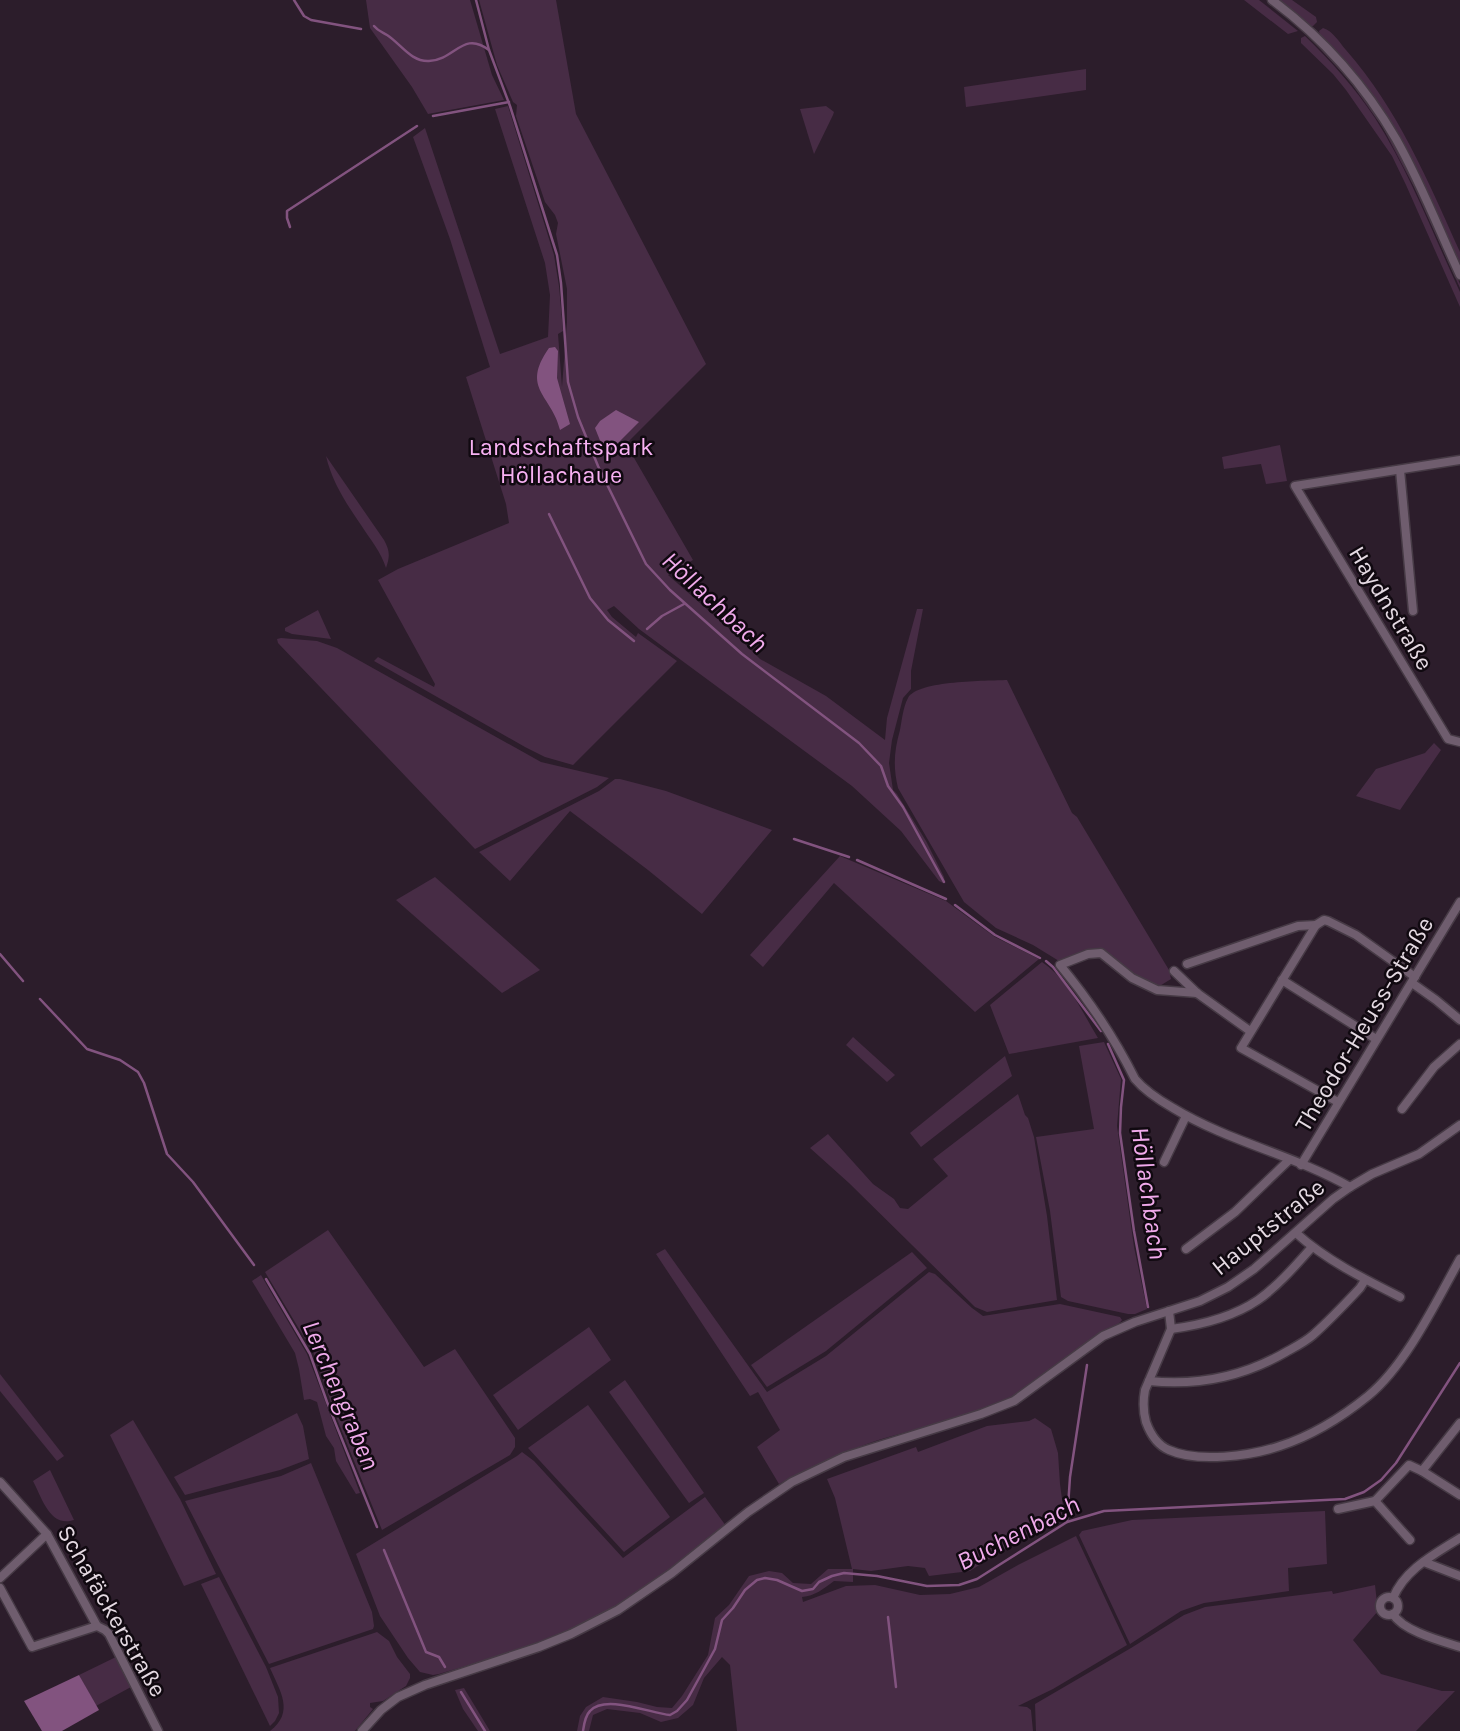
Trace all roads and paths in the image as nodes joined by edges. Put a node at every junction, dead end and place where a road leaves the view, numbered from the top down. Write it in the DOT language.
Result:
graph roads {
  1 [pos="1272,0"];
  2 [pos="1460,275"];
  3 [pos="1460,460"];
  4 [pos="1401,470"];
  5 [pos="1413,611"];
  6 [pos="1460,742"];
  7 [pos="1460,902"];
  8 [pos="1316,925"];
  9 [pos="1187,964"];
  10 [pos="1174,971"];
  11 [pos="1282,980"];
  12 [pos="1414,980"];
  13 [pos="1197,993"];
  14 [pos="1460,1020"];
  15 [pos="1250,1031"];
  16 [pos="1376,1039"];
  17 [pos="1460,1044"];
  18 [pos="1338,1102"];
  19 [pos="1402,1109"];
  20 [pos="1186,1116"];
  21 [pos="1460,1125"];
  22 [pos="1289,1160"];
  23 [pos="1164,1162"];
  24 [pos="1301,1165"];
  25 [pos="1350,1187"];
  26 [pos="1296,1233"];
  27 [pos="1312,1247"];
  28 [pos="1186,1249"];
  29 [pos="1460,1259"];
  30 [pos="1365,1280"];
  31 [pos="1400,1297"];
  32 [pos="1169,1311"];
  33 [pos="1171,1329"];
  34 [pos="1149,1381"];
  35 [pos="1460,1423"];
  36 [pos="1422,1471"];
  37 [pos="1,1484"];
  38 [pos="1460,1495"];
  39 [pos="1375,1501"];
  40 [pos="1338,1509"];
  41 [pos="47,1534"];
  42 [pos="1460,1538"];
  43 [pos="1410,1540"];
  44 [pos="1424,1562"];
  45 [pos="1460,1576"];
  46 [pos="0,1578"];
  47 [pos="0,1588"];
  48 [pos="1393,1598"];
  49 [pos="1394,1614"];
  50 [pos="97,1626"];
  51 [pos="1460,1647"];
  52 [pos="158,1731"];
  53 [pos="362,1731"];
  1 -- 2 [label="street"];
  3 -- 4 [label="street"];
  4 -- 5 [label="street"];
  4 -- 6 [label="street, Haydnstraße"];
  7 -- 12 [label="street, Theodor-Heuss-Straße"];
  8 -- 9 [label="street"];
  8 -- 11 [label="street"];
  8 -- 12 [label="street"];
  10 -- 13 [label="street"];
  11 -- 15 [label="street"];
  11 -- 16 [label="street"];
  12 -- 14 [label="street"];
  12 -- 16 [label="street, Theodor-Heuss-Straße"];
  13 -- 15 [label="street"];
  13 -- 20 [label="street"];
  15 -- 18 [label="street"];
  16 -- 18 [label="street, Theodor-Heuss-Straße"];
  17 -- 19 [label="street"];
  18 -- 24 [label="street, Theodor-Heuss-Straße"];
  20 -- 22 [label="street"];
  20 -- 23 [label="street"];
  21 -- 25 [label="street, Hauptstraße"];
  22 -- 24 [label="street"];
  22 -- 28 [label="street"];
  24 -- 25 [label="street"];
  25 -- 26 [label="street, Hauptstraße"];
  26 -- 27 [label="street"];
  26 -- 32 [label="street, Hauptstraße"];
  27 -- 30 [label="street"];
  27 -- 33 [label="street"];
  29 -- 34 [label="street"];
  30 -- 31 [label="street"];
  30 -- 34 [label="street"];
  32 -- 33 [label="street"];
  32 -- 53 [label="street, Hauptstraße"];
  33 -- 34 [label="street"];
  35 -- 36 [label="street"];
  36 -- 38 [label="street"];
  36 -- 39 [label="street"];
  37 -- 41 [label="street, Schafäckerstraße"];
  39 -- 40 [label="street"];
  39 -- 43 [label="street"];
  41 -- 46 [label="street"];
  41 -- 50 [label="street, Schafäckerstraße"];
  42 -- 44 [label="street"];
  44 -- 45 [label="street"];
  44 -- 48 [label="street"];
  47 -- 50 [label="street"];
  48 -- 49 [label="street"];
  48 -- 49 [label="street"];
  49 -- 51 [label="street"];
  50 -- 52 [label="street, Schafäckerstraße"];
}
